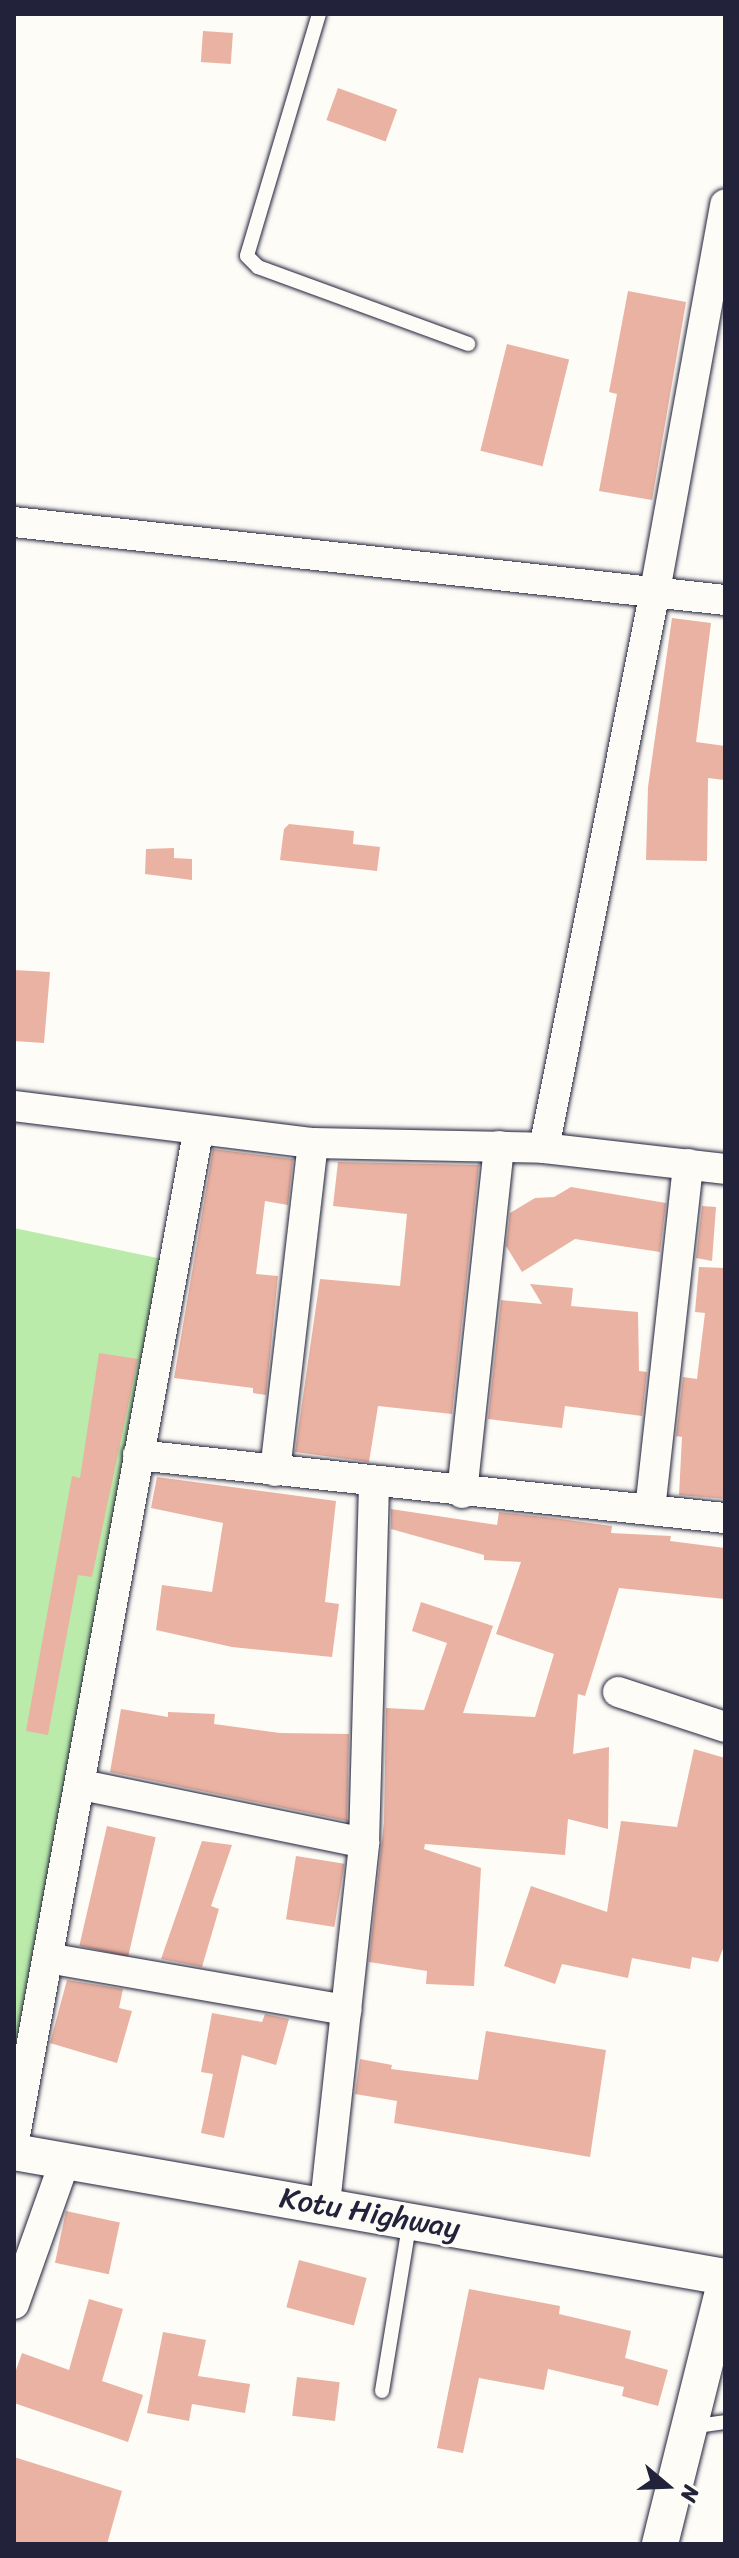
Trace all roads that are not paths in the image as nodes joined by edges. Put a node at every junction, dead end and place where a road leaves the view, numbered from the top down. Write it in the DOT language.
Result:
graph roads {
  1 [pos="319,14"];
  2 [pos="725,204"];
  3 [pos="468,344"];
  4 [pos="14,522"];
  5 [pos="655,591"];
  6 [pos="725,600"];
  7 [pos="14,1106"];
  8 [pos="198,1133"];
  9 [pos="313,1143"];
  10 [pos="499,1146"];
  11 [pos="544,1148"];
  12 [pos="688,1164"];
  13 [pos="725,1169"];
  14 [pos="138,1455"];
  15 [pos="275,1471"];
  16 [pos="374,1481"];
  17 [pos="462,1493"];
  18 [pos="650,1510"];
  19 [pos="725,1518"];
  20 [pos="618,1692"];
  21 [pos="725,1727"];
  22 [pos="82,1785"];
  23 [pos="364,1843"];
  24 [pos="48,1958"];
  25 [pos="346,2010"];
  26 [pos="14,2141"];
  27 [pos="14,2152"];
  28 [pos="65,2161"];
  29 [pos="325,2204"];
  30 [pos="410,2220"];
  31 [pos="725,2280"];
  32 [pos="14,2304"];
  33 [pos="382,2391"];
  34 [pos="725,2422"];
  35 [pos="689,2427"];
  36 [pos="660,2544"];
  1 -- 3 [label="lane"];
  2 -- 5 [label="street"];
  4 -- 5 [label="street"];
  5 -- 6 [label="street"];
  5 -- 11 [label="street"];
  7 -- 8 [label="street"];
  8 -- 9 [label="street"];
  8 -- 14 [label="street"];
  9 -- 10 [label="street"];
  9 -- 15 [label="street"];
  10 -- 11 [label="street"];
  10 -- 17 [label="street"];
  11 -- 12 [label="street"];
  12 -- 13 [label="street"];
  12 -- 18 [label="street"];
  14 -- 15 [label="street"];
  14 -- 22 [label="street"];
  15 -- 16 [label="street"];
  16 -- 17 [label="street"];
  16 -- 23 [label="street"];
  17 -- 18 [label="street"];
  18 -- 19 [label="street"];
  20 -- 21 [label="street"];
  22 -- 23 [label="street"];
  22 -- 24 [label="street"];
  23 -- 25 [label="street"];
  24 -- 25 [label="street"];
  24 -- 26 [label="street"];
  25 -- 29 [label="street"];
  27 -- 28 [label="street, Kotu Highway"];
  28 -- 29 [label="street, Kotu Highway"];
  28 -- 32 [label="street"];
  29 -- 30 [label="street, Kotu Highway"];
  30 -- 31 [label="street, Kotu Highway"];
  30 -- 33 [label="lane"];
  31 -- 35 [label="street"];
  34 -- 35 [label="lane"];
  35 -- 36 [label="street"];
}
